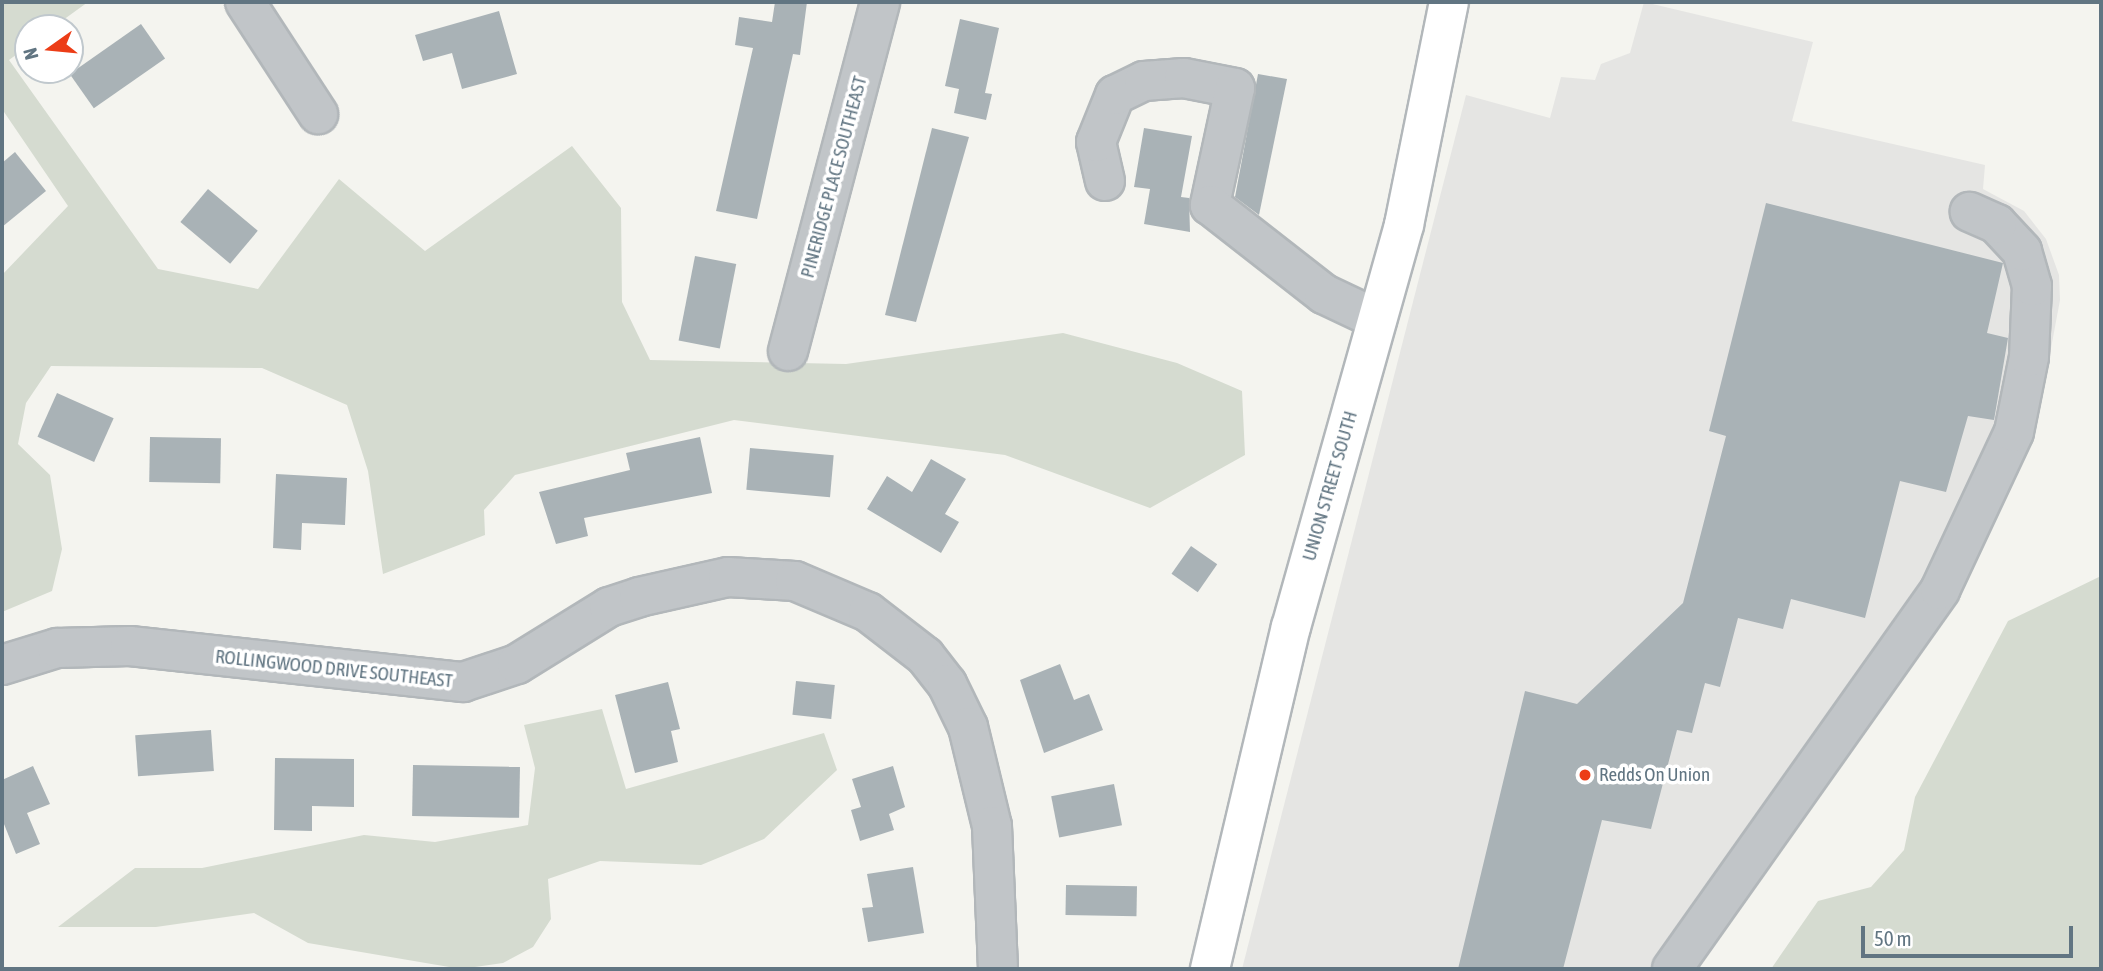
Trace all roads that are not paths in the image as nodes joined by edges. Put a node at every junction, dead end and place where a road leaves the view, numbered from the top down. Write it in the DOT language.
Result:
graph roads {
  1 [pos="245,2"];
  2 [pos="880,2"];
  3 [pos="1449,2"];
  4 [pos="318,114"];
  5 [pos="1105,181"];
  6 [pos="1970,212"];
  7 [pos="1377,319"];
  8 [pos="788,351"];
  9 [pos="2,665"];
  10 [pos="998,969"];
  11 [pos="1210,969"];
  12 [pos="1672,969"];
  1 -- 4 [label="street"];
  2 -- 8 [label="street, PINERIDGE PLACE SOUTHEAST"];
  3 -- 7 [label="main road, UNION STREET SOUTH"];
  5 -- 7 [label="street"];
  6 -- 12 [label="street"];
  7 -- 11 [label="main road, UNION STREET SOUTH"];
  9 -- 10 [label="street, ROLLINGWOOD DRIVE SOUTHEAST"];
}
